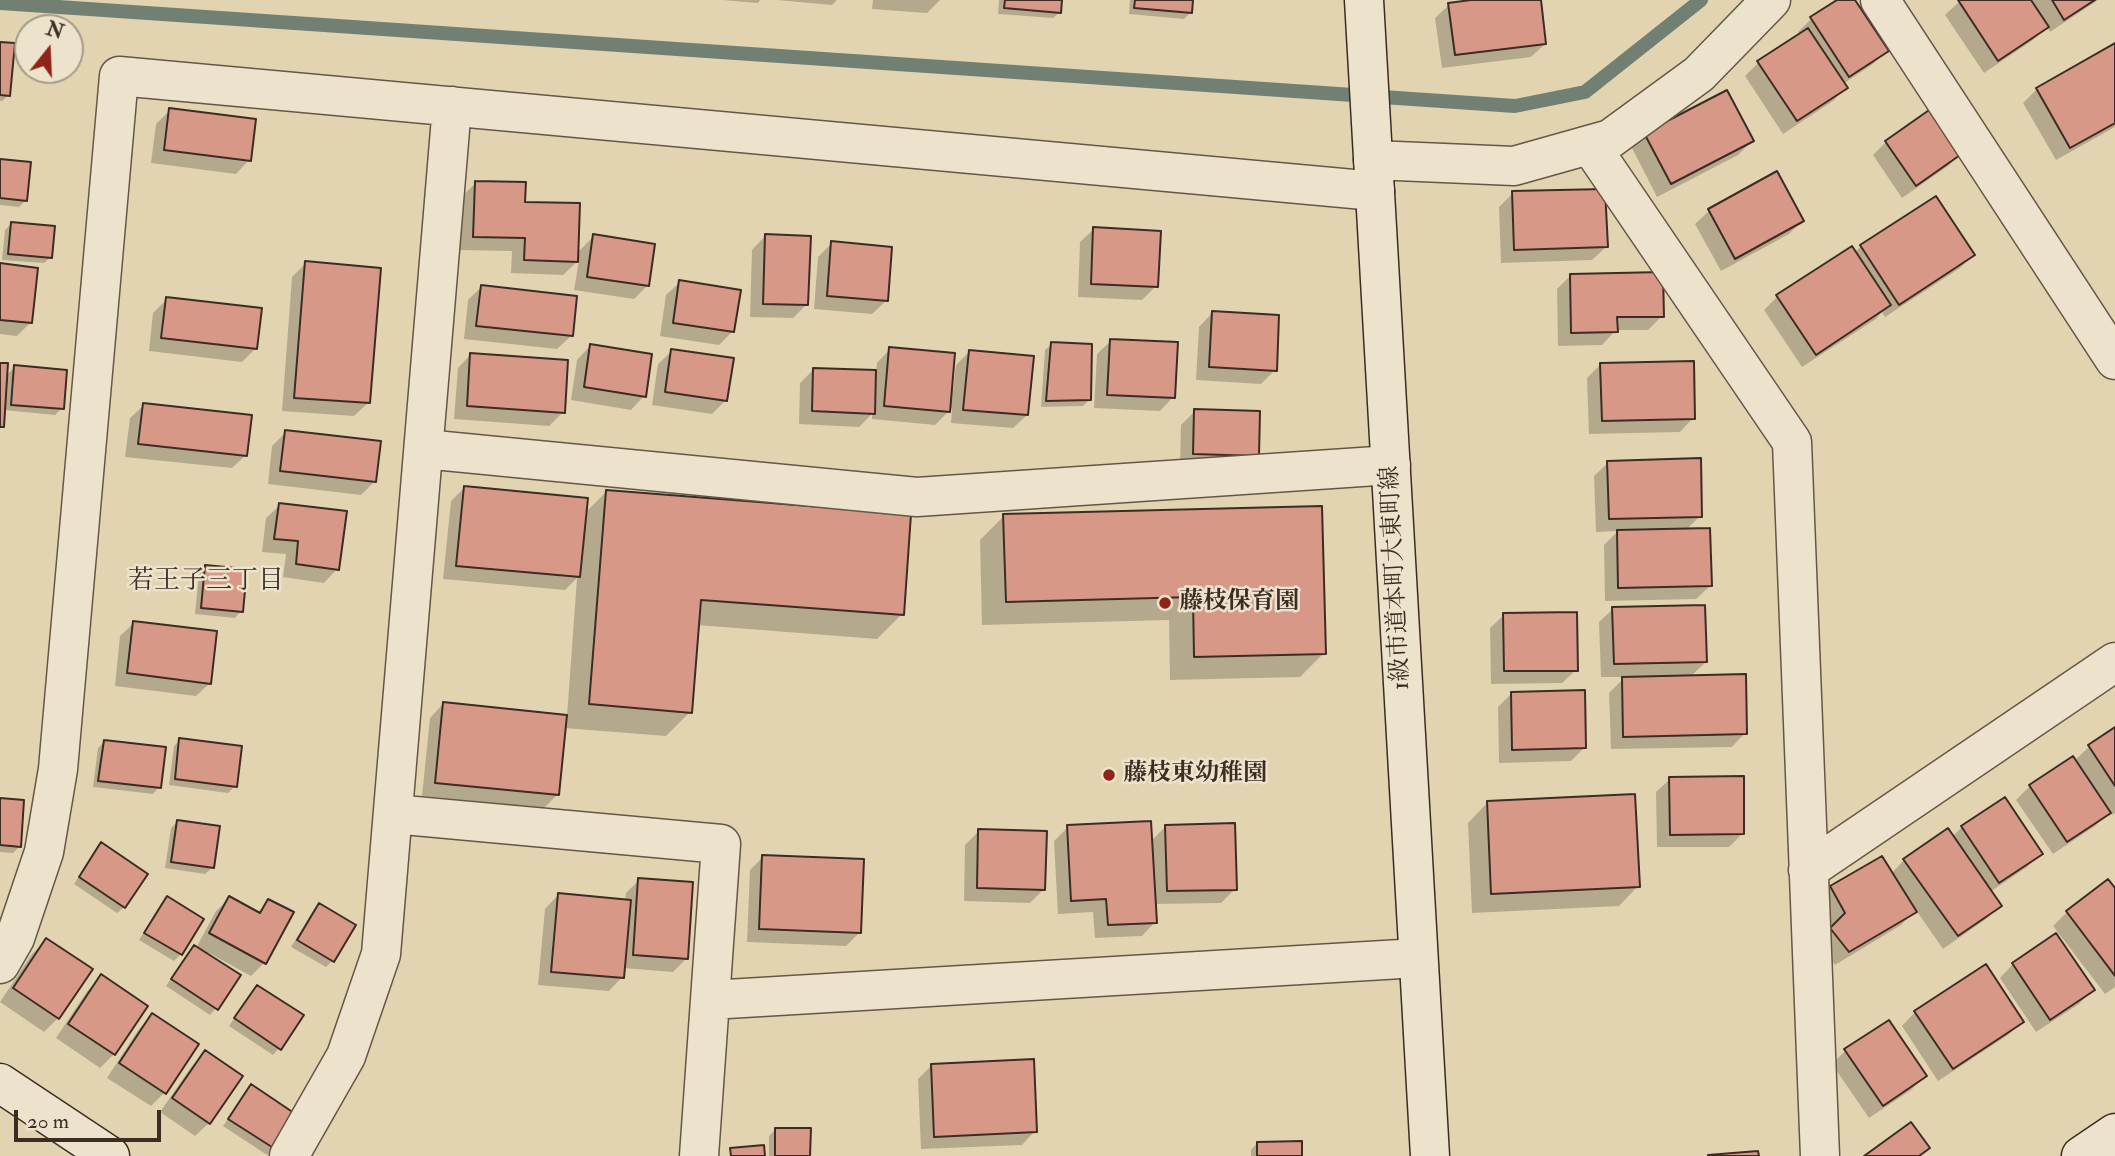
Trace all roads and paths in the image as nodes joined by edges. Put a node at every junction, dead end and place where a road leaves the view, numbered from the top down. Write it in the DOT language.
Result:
graph roads {
  1 [pos="1771,0"];
  2 [pos="1880,0"];
  3 [pos="1365,14"];
  4 [pos="452,106"];
  5 [pos="1590,145"];
  6 [pos="1374,175"];
  7 [pos="2115,360"];
  8 [pos="424,449"];
  9 [pos="1391,465"];
  10 [pos="2115,662"];
  11 [pos="393,814"];
  12 [pos="1808,870"];
  13 [pos="1418,958"];
  14 [pos="0,964"];
  15 [pos="710,1000"];
  16 [pos="0,1083"];
  17 [pos="2115,1133"];
  18 [pos="110,1156"];
  19 [pos="289,1156"];
  20 [pos="699,1156"];
  21 [pos="1430,1156"];
  22 [pos="1820,1156"];
  23 [pos="2081,1156"];
  1 -- 5 [label="street"];
  2 -- 7 [label="street"];
  3 -- 6 [label="street, 1級市道本町大東町線"];
  4 -- 6 [label="street"];
  4 -- 8 [label="street"];
  4 -- 14 [label="street"];
  5 -- 6 [label="street"];
  5 -- 12 [label="street"];
  6 -- 9 [label="street, 1級市道本町大東町線"];
  8 -- 9 [label="street"];
  8 -- 11 [label="street"];
  9 -- 13 [label="street, 1級市道本町大東町線"];
  10 -- 12 [label="street"];
  11 -- 15 [label="street"];
  11 -- 19 [label="street"];
  12 -- 22 [label="street"];
  13 -- 15 [label="street"];
  13 -- 21 [label="street, 1級市道本町大東町線"];
  15 -- 20 [label="street"];
  16 -- 18 [label="street"];
  17 -- 23 [label="street"];
}
